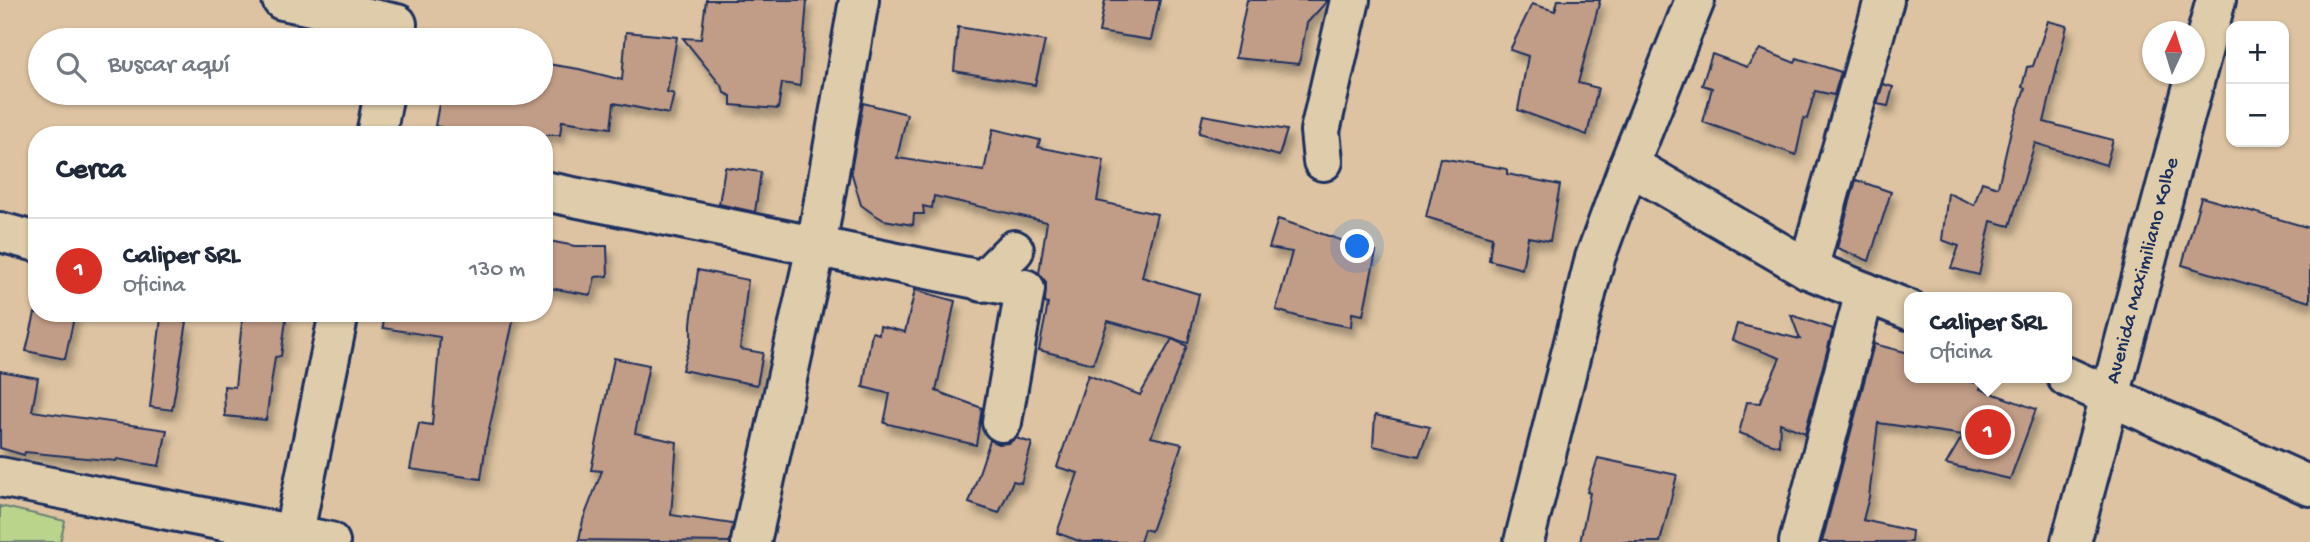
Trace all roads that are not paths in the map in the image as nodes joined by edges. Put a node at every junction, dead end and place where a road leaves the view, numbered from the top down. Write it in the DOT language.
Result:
graph roads {
  1 [pos="282,0"];
  2 [pos="859,0"];
  3 [pos="1350,0"];
  4 [pos="1695,0"];
  5 [pos="1884,0"];
  6 [pos="2216,0"];
  7 [pos="397,21"];
  8 [pos="382,105"];
  9 [pos="378,126"];
  10 [pos="1323,161"];
  11 [pos="1629,165"];
  12 [pos="553,193"];
  13 [pos="0,232"];
  14 [pos="28,240"];
  15 [pos="816,247"];
  16 [pos="1014,250"];
  17 [pos="1808,269"];
  18 [pos="982,282"];
  19 [pos="1865,292"];
  20 [pos="1904,308"];
  21 [pos="337,322"];
  22 [pos="2072,379"];
  23 [pos="2110,395"];
  24 [pos="1002,422"];
  25 [pos="0,477"];
  26 [pos="2310,486"];
  27 [pos="293,538"];
  28 [pos="330,542"];
  29 [pos="751,542"];
  30 [pos="1524,542"];
  31 [pos="1799,542"];
  32 [pos="2071,542"];
  1 -- 7 [label="street"];
  2 -- 15 [label="street"];
  3 -- 10 [label="street"];
  4 -- 11 [label="street"];
  5 -- 17 [label="street"];
  6 -- 23 [label="street, Avenida Maximiliano Kolbe"];
  8 -- 9 [label="street"];
  11 -- 17 [label="street"];
  11 -- 30 [label="street"];
  12 -- 15 [label="street"];
  13 -- 14 [label="street"];
  15 -- 18 [label="street"];
  15 -- 29 [label="street"];
  16 -- 18 [label="street"];
  17 -- 19 [label="street"];
  18 -- 24 [label="street"];
  19 -- 20 [label="street"];
  19 -- 31 [label="street"];
  21 -- 27 [label="street"];
  22 -- 23 [label="street"];
  23 -- 26 [label="street"];
  23 -- 32 [label="street, Avenida Maximiliano Kolbe"];
  25 -- 27 [label="street"];
  27 -- 28 [label="street"];
}
